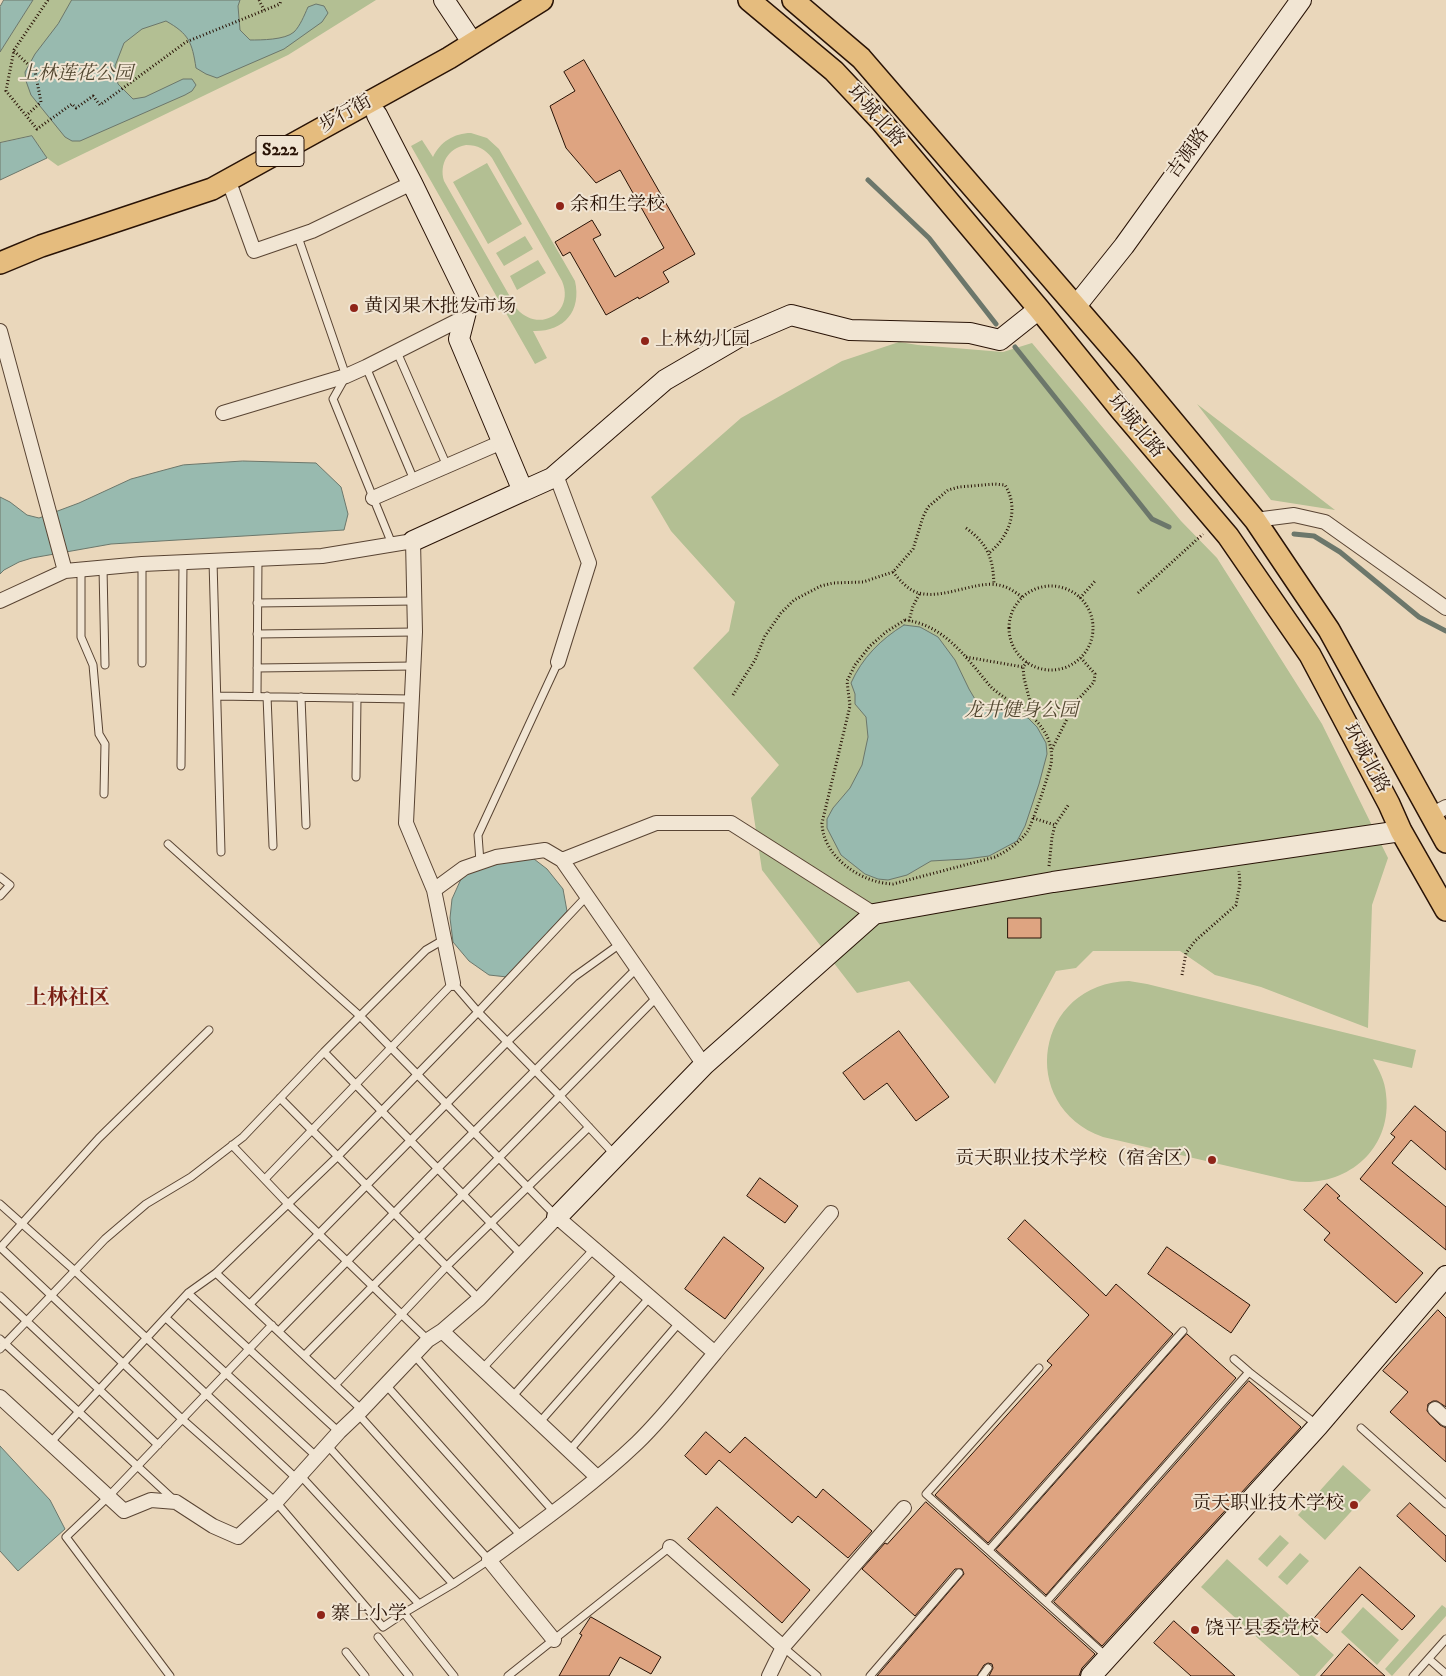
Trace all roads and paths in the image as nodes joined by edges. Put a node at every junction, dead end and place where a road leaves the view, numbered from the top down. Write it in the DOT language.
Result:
graph roads {
  1 [pos="48,0"];
  2 [pos="259,0"];
  3 [pos="281,0"];
  4 [pos="444,0"];
  5 [pos="542,0"];
  6 [pos="749,0"];
  7 [pos="794,0"];
  8 [pos="1301,0"];
  9 [pos="264,10"];
  10 [pos="470,39"];
  11 [pos="14,50"];
  12 [pos="27,115"];
  13 [pos="377,115"];
  14 [pos="412,183"];
  15 [pos="232,190"];
  16 [pos="298,237"];
  17 [pos="0,263"];
  18 [pos="1061,289"];
  19 [pos="1076,306"];
  20 [pos="1039,309"];
  21 [pos="465,317"];
  22 [pos="0,332"];
  23 [pos="398,352"];
  24 [pos="366,367"];
  25 [pos="346,376"];
  26 [pos="223,413"];
  27 [pos="502,442"];
  28 [pos="448,466"];
  29 [pos="556,475"];
  30 [pos="414,480"];
  31 [pos="523,491"];
  32 [pos="373,498"];
  33 [pos="1255,520"];
  34 [pos="1216,522"];
  35 [pos="966,528"];
  36 [pos="413,541"];
  37 [pos="392,544"];
  38 [pos="989,553"];
  39 [pos="258,558"];
  40 [pos="213,562"];
  41 [pos="183,563"];
  42 [pos="142,564"];
  43 [pos="103,568"];
  44 [pos="81,570"];
  45 [pos="65,572"];
  46 [pos="893,572"];
  47 [pos="1096,580"];
  48 [pos="994,585"];
  49 [pos="1138,592"];
  50 [pos="920,593"];
  51 [pos="1022,597"];
  52 [pos="1080,598"];
  53 [pos="0,601"];
  54 [pos="415,601"];
  55 [pos="257,603"];
  56 [pos="1446,608"];
  57 [pos="909,621"];
  58 [pos="415,632"];
  59 [pos="257,634"];
  60 [pos="966,657"];
  61 [pos="1082,658"];
  62 [pos="558,662"];
  63 [pos="1027,662"];
  64 [pos="142,663"];
  65 [pos="105,665"];
  66 [pos="413,666"];
  67 [pos="1023,667"];
  68 [pos="257,668"];
  69 [pos="733,694"];
  70 [pos="257,695"];
  71 [pos="217,696"];
  72 [pos="267,696"];
  73 [pos="301,697"];
  74 [pos="357,698"];
  75 [pos="412,699"];
  76 [pos="1034,718"];
  77 [pos="1051,750"];
  78 [pos="181,766"];
  79 [pos="356,777"];
  80 [pos="104,794"];
  81 [pos="1069,804"];
  82 [pos="1439,811"];
  83 [pos="1033,818"];
  84 [pos="306,825"];
  85 [pos="1055,825"];
  86 [pos="1401,831"];
  87 [pos="1446,842"];
  88 [pos="168,844"];
  89 [pos="273,846"];
  90 [pos="221,852"];
  91 [pos="1237,855"];
  92 [pos="562,860"];
  93 [pos="480,862"];
  94 [pos="0,877"];
  95 [pos="1053,882"];
  96 [pos="434,890"];
  97 [pos="0,896"];
  98 [pos="587,896"];
  99 [pos="1446,910"];
  100 [pos="874,914"];
  101 [pos="445,939"];
  102 [pos="620,944"];
  103 [pos="637,968"];
  104 [pos="1182,975"];
  105 [pos="453,983"];
  106 [pos="657,997"];
  107 [pos="478,1012"];
  108 [pos="360,1016"];
  109 [pos="209,1030"];
  110 [pos="507,1042"];
  111 [pos="392,1048"];
  112 [pos="324,1052"];
  113 [pos="704,1065"];
  114 [pos="535,1071"];
  115 [pos="417,1074"];
  116 [pos="357,1085"];
  117 [pos="560,1096"];
  118 [pos="280,1098"];
  119 [pos="447,1104"];
  120 [pos="382,1111"];
  121 [pos="589,1126"];
  122 [pos="312,1130"];
  123 [pos="474,1132"];
  124 [pos="412,1141"];
  125 [pos="232,1145"];
  126 [pos="338,1156"];
  127 [pos="616,1156"];
  128 [pos="499,1158"];
  129 [pos="438,1168"];
  130 [pos="265,1179"];
  131 [pos="367,1186"];
  132 [pos="527,1186"];
  133 [pos="464,1194"];
  134 [pos="0,1204"];
  135 [pos="288,1204"];
  136 [pos="394,1212"];
  137 [pos="831,1213"];
  138 [pos="557,1217"];
  139 [pos="490,1222"];
  140 [pos="22,1224"];
  141 [pos="319,1234"];
  142 [pos="419,1238"];
  143 [pos="0,1248"];
  144 [pos="594,1249"];
  145 [pos="521,1254"];
  146 [pos="347,1261"];
  147 [pos="447,1266"];
  148 [pos="74,1271"];
  149 [pos="216,1273"];
  150 [pos="622,1274"];
  151 [pos="1446,1276"];
  152 [pos="373,1285"];
  153 [pos="188,1293"];
  154 [pos="51,1295"];
  155 [pos="0,1296"];
  156 [pos="650,1297"];
  157 [pos="479,1299"];
  158 [pos="250,1304"];
  159 [pos="401,1313"];
  160 [pos="166,1318"];
  161 [pos="27,1320"];
  162 [pos="679,1322"];
  163 [pos="272,1324"];
  164 [pos="279,1331"];
  165 [pos="442,1331"];
  166 [pos="1183,1331"];
  167 [pos="146,1339"];
  168 [pos="428,1340"];
  169 [pos="2,1344"];
  170 [pos="248,1349"];
  171 [pos="715,1353"];
  172 [pos="306,1355"];
  173 [pos="414,1355"];
  174 [pos="1234,1359"];
  175 [pos="124,1363"];
  176 [pos="1039,1368"];
  177 [pos="482,1369"];
  178 [pos="1249,1372"];
  179 [pos="226,1373"];
  180 [pos="336,1384"];
  181 [pos="386,1385"];
  182 [pos="99,1389"];
  183 [pos="205,1395"];
  184 [pos="0,1396"];
  185 [pos="512,1397"];
  186 [pos="1435,1410"];
  187 [pos="78,1412"];
  188 [pos="360,1412"];
  189 [pos="182,1419"];
  190 [pos="1446,1419"];
  191 [pos="539,1423"];
  192 [pos="1318,1426"];
  193 [pos="1361,1428"];
  194 [pos="339,1432"];
  195 [pos="50,1443"];
  196 [pos="158,1445"];
  197 [pos="327,1445"];
  198 [pos="569,1451"];
  199 [pos="316,1457"];
  200 [pos="137,1467"];
  201 [pos="298,1477"];
  202 [pos="596,1477"];
  203 [pos="108,1497"];
  204 [pos="176,1502"];
  205 [pos="276,1502"];
  206 [pos="1446,1504"];
  207 [pos="904,1508"];
  208 [pos="554,1512"];
  209 [pos="521,1536"];
  210 [pos="670,1546"];
  211 [pos="989,1550"];
  212 [pos="489,1560"];
  213 [pos="959,1573"];
  214 [pos="453,1584"];
  215 [pos="1047,1601"];
  216 [pos="420,1604"];
  217 [pos="404,1613"];
  218 [pos="378,1637"];
  219 [pos="1446,1639"];
  220 [pos="554,1640"];
  221 [pos="783,1647"];
  222 [pos="346,1652"];
  223 [pos="1108,1657"];
  224 [pos="1429,1659"];
  225 [pos="988,1668"];
  226 [pos="1446,1674"];
  227 [pos="170,1676"];
  228 [pos="365,1676"];
  229 [pos="409,1676"];
  230 [pos="454,1676"];
  231 [pos="508,1676"];
  232 [pos="769,1676"];
  233 [pos="817,1676"];
  234 [pos="870,1676"];
  235 [pos="982,1676"];
  236 [pos="1091,1676"];
  237 [pos="1413,1676"];
  1 -- 11 [label="path"];
  2 -- 9 [label="path"];
  3 -- 9 [label="path"];
  4 -- 10 [label="street"];
  5 -- 17 [label="main road, 步行街 / S222"];
  6 -- 20 [label="main road, 环城北路"];
  7 -- 18 [label="main road, 环城北路"];
  8 -- 19 [label="street, 吉源路"];
  9 -- 12 [label="path"];
  11 -- 12 [label="path"];
  11 -- 12 [label="path"];
  13 -- 14 [label="street"];
  14 -- 16 [label="street"];
  14 -- 21 [label="street"];
  15 -- 16 [label="street"];
  16 -- 25 [label="lane"];
  18 -- 19 [label="main road, 环城北路"];
  18 -- 20 [label="main road"];
  19 -- 33 [label="main road, 环城北路"];
  20 -- 29 [label="street"];
  20 -- 34 [label="main road, 环城北路"];
  21 -- 23 [label="street"];
  21 -- 27 [label="street"];
  22 -- 45 [label="street"];
  23 -- 24 [label="street"];
  23 -- 28 [label="lane"];
  24 -- 25 [label="street"];
  24 -- 30 [label="lane"];
  25 -- 26 [label="street"];
  25 -- 32 [label="lane"];
  27 -- 28 [label="street"];
  27 -- 31 [label="street"];
  28 -- 30 [label="street"];
  29 -- 31 [label="street"];
  29 -- 62 [label="street"];
  30 -- 32 [label="street"];
  31 -- 36 [label="street"];
  32 -- 37 [label="lane"];
  33 -- 56 [label="street"];
  33 -- 82 [label="main road, 环城北路"];
  34 -- 49 [label="path"];
  34 -- 86 [label="main road, 环城北路"];
  35 -- 38 [label="path"];
  36 -- 37 [label="street"];
  36 -- 54 [label="street"];
  37 -- 39 [label="street"];
  38 -- 46 [label="path"];
  38 -- 48 [label="path"];
  39 -- 40 [label="street"];
  39 -- 55 [label="lane"];
  40 -- 41 [label="street"];
  40 -- 71 [label="lane"];
  41 -- 42 [label="street"];
  41 -- 78 [label="lane"];
  42 -- 43 [label="street"];
  42 -- 64 [label="lane"];
  43 -- 44 [label="street"];
  43 -- 65 [label="lane"];
  44 -- 45 [label="street"];
  44 -- 80 [label="lane"];
  45 -- 53 [label="street"];
  46 -- 50 [label="path"];
  46 -- 69 [label="path"];
  47 -- 52 [label="path"];
  48 -- 50 [label="path"];
  48 -- 51 [label="path"];
  50 -- 57 [label="path"];
  51 -- 52 [label="path"];
  51 -- 63 [label="path"];
  52 -- 61 [label="path"];
  54 -- 55 [label="lane"];
  54 -- 58 [label="street"];
  55 -- 59 [label="lane"];
  57 -- 60 [label="path"];
  57 -- 83 [label="path"];
  58 -- 59 [label="lane"];
  58 -- 66 [label="street"];
  59 -- 68 [label="lane"];
  60 -- 67 [label="path"];
  60 -- 76 [label="path"];
  61 -- 63 [label="path"];
  61 -- 77 [label="path"];
  62 -- 93 [label="lane"];
  63 -- 67 [label="path"];
  66 -- 68 [label="lane"];
  66 -- 75 [label="street"];
  67 -- 76 [label="path"];
  68 -- 70 [label="lane"];
  70 -- 71 [label="lane"];
  70 -- 72 [label="lane"];
  71 -- 90 [label="lane"];
  72 -- 73 [label="lane"];
  72 -- 89 [label="lane"];
  73 -- 74 [label="lane"];
  73 -- 84 [label="lane"];
  74 -- 75 [label="lane"];
  74 -- 79 [label="lane"];
  75 -- 96 [label="street"];
  76 -- 77 [label="path"];
  77 -- 83 [label="path"];
  81 -- 85 [label="path"];
  82 -- 86 [label="main road"];
  82 -- 87 [label="main road, 环城北路"];
  83 -- 85 [label="path"];
  85 -- 95 [label="path"];
  86 -- 91 [label="street"];
  86 -- 99 [label="main road, 环城北路"];
  88 -- 108 [label="lane"];
  91 -- 95 [label="street"];
  91 -- 104 [label="path"];
  92 -- 93 [label="street"];
  92 -- 98 [label="street"];
  92 -- 100 [label="street"];
  93 -- 96 [label="street"];
  94 -- 97 [label="lane"];
  95 -- 100 [label="street"];
  96 -- 101 [label="street"];
  98 -- 102 [label="street"];
  98 -- 107 [label="lane"];
  100 -- 113 [label="street"];
  101 -- 105 [label="street"];
  101 -- 108 [label="lane"];
  102 -- 103 [label="street"];
  102 -- 110 [label="lane"];
  103 -- 106 [label="street"];
  103 -- 114 [label="lane"];
  105 -- 107 [label="lane"];
  105 -- 111 [label="lane"];
  106 -- 113 [label="street"];
  106 -- 117 [label="lane"];
  107 -- 110 [label="lane"];
  107 -- 115 [label="lane"];
  108 -- 111 [label="lane"];
  108 -- 112 [label="lane"];
  109 -- 140 [label="lane"];
  110 -- 114 [label="lane"];
  110 -- 119 [label="lane"];
  111 -- 115 [label="lane"];
  111 -- 116 [label="lane"];
  112 -- 116 [label="lane"];
  112 -- 118 [label="lane"];
  113 -- 127 [label="street"];
  114 -- 117 [label="lane"];
  114 -- 123 [label="lane"];
  115 -- 119 [label="lane"];
  115 -- 120 [label="lane"];
  116 -- 120 [label="lane"];
  116 -- 122 [label="lane"];
  117 -- 121 [label="lane"];
  117 -- 128 [label="lane"];
  118 -- 122 [label="lane"];
  118 -- 125 [label="lane"];
  119 -- 123 [label="lane"];
  119 -- 124 [label="lane"];
  120 -- 124 [label="lane"];
  120 -- 126 [label="lane"];
  121 -- 127 [label="lane"];
  121 -- 132 [label="lane"];
  122 -- 126 [label="lane"];
  122 -- 130 [label="lane"];
  123 -- 128 [label="lane"];
  123 -- 129 [label="lane"];
  124 -- 129 [label="lane"];
  124 -- 131 [label="lane"];
  125 -- 130 [label="lane"];
  125 -- 148 [label="lane"];
  126 -- 131 [label="lane"];
  126 -- 135 [label="lane"];
  127 -- 138 [label="street"];
  128 -- 132 [label="lane"];
  128 -- 133 [label="lane"];
  129 -- 133 [label="lane"];
  129 -- 136 [label="lane"];
  130 -- 135 [label="lane"];
  131 -- 136 [label="lane"];
  131 -- 141 [label="lane"];
  132 -- 138 [label="lane"];
  132 -- 139 [label="lane"];
  133 -- 139 [label="lane"];
  133 -- 142 [label="lane"];
  134 -- 140 [label="lane"];
  135 -- 141 [label="lane"];
  135 -- 149 [label="lane"];
  136 -- 142 [label="lane"];
  136 -- 146 [label="lane"];
  137 -- 171 [label="street"];
  138 -- 144 [label="street"];
  138 -- 145 [label="street"];
  139 -- 145 [label="lane"];
  139 -- 147 [label="lane"];
  140 -- 143 [label="lane"];
  140 -- 148 [label="lane"];
  141 -- 146 [label="lane"];
  141 -- 158 [label="lane"];
  142 -- 147 [label="lane"];
  142 -- 152 [label="lane"];
  143 -- 154 [label="lane"];
  144 -- 150 [label="street"];
  144 -- 177 [label="lane"];
  145 -- 157 [label="street"];
  146 -- 152 [label="lane"];
  146 -- 164 [label="lane"];
  147 -- 157 [label="lane"];
  147 -- 159 [label="lane"];
  148 -- 154 [label="lane"];
  148 -- 167 [label="lane"];
  149 -- 153 [label="lane"];
  149 -- 158 [label="lane"];
  150 -- 156 [label="street"];
  150 -- 185 [label="lane"];
  151 -- 192 [label="street"];
  152 -- 159 [label="lane"];
  152 -- 172 [label="lane"];
  153 -- 160 [label="lane"];
  153 -- 170 [label="lane"];
  154 -- 161 [label="lane"];
  154 -- 175 [label="lane"];
  155 -- 161 [label="lane"];
  156 -- 162 [label="street"];
  156 -- 191 [label="lane"];
  157 -- 165 [label="street"];
  158 -- 163 [label="lane"];
  159 -- 168 [label="lane"];
  159 -- 180 [label="lane"];
  160 -- 167 [label="lane"];
  160 -- 179 [label="lane"];
  161 -- 169 [label="lane"];
  161 -- 182 [label="lane"];
  162 -- 171 [label="street"];
  162 -- 198 [label="lane"];
  163 -- 164 [label="lane"];
  163 -- 170 [label="lane"];
  164 -- 172 [label="lane"];
  165 -- 168 [label="street"];
  165 -- 177 [label="street"];
  166 -- 211 [label="lane"];
  167 -- 175 [label="lane"];
  167 -- 183 [label="lane"];
  168 -- 173 [label="street"];
  169 -- 187 [label="lane"];
  170 -- 179 [label="lane"];
  170 -- 194 [label="lane"];
  171 -- 202 [label="street"];
  172 -- 180 [label="lane"];
  173 -- 181 [label="street"];
  173 -- 208 [label="lane"];
  174 -- 178 [label="lane"];
  175 -- 182 [label="lane"];
  175 -- 189 [label="lane"];
  176 -- 211 [label="lane"];
  177 -- 185 [label="street"];
  178 -- 192 [label="lane"];
  178 -- 215 [label="lane"];
  179 -- 183 [label="lane"];
  179 -- 199 [label="lane"];
  180 -- 188 [label="lane"];
  181 -- 188 [label="street"];
  181 -- 209 [label="lane"];
  182 -- 187 [label="lane"];
  182 -- 196 [label="lane"];
  183 -- 189 [label="lane"];
  183 -- 201 [label="lane"];
  184 -- 195 [label="street"];
  185 -- 191 [label="street"];
  186 -- 190 [label="street"];
  187 -- 195 [label="lane"];
  187 -- 200 [label="lane"];
  188 -- 194 [label="street"];
  188 -- 212 [label="lane"];
  189 -- 196 [label="lane"];
  189 -- 205 [label="lane"];
  191 -- 198 [label="street"];
  192 -- 223 [label="street"];
  193 -- 206 [label="lane"];
  194 -- 197 [label="street"];
  195 -- 203 [label="street"];
  196 -- 200 [label="lane"];
  197 -- 199 [label="street"];
  197 -- 214 [label="lane"];
  198 -- 202 [label="street"];
  199 -- 201 [label="street"];
  200 -- 203 [label="lane"];
  200 -- 204 [label="lane"];
  201 -- 205 [label="street"];
  201 -- 216 [label="lane"];
  202 -- 208 [label="street"];
  203 -- 204 [label="street"];
  203 -- 227 [label="lane"];
  204 -- 205 [label="street"];
  205 -- 217 [label="lane"];
  207 -- 221 [label="street"];
  208 -- 209 [label="street"];
  209 -- 212 [label="street"];
  210 -- 220 [label="lane"];
  210 -- 221 [label="street"];
  211 -- 215 [label="lane"];
  212 -- 214 [label="lane"];
  212 -- 220 [label="street"];
  213 -- 234 [label="lane"];
  214 -- 216 [label="lane"];
  215 -- 223 [label="lane"];
  216 -- 217 [label="lane"];
  217 -- 230 [label="lane"];
  218 -- 229 [label="lane"];
  219 -- 224 [label="lane"];
  220 -- 231 [label="lane"];
  221 -- 232 [label="street"];
  221 -- 233 [label="lane"];
  222 -- 228 [label="lane"];
  223 -- 236 [label="street"];
  224 -- 226 [label="lane"];
  224 -- 237 [label="lane"];
  225 -- 235 [label="lane"];
}
